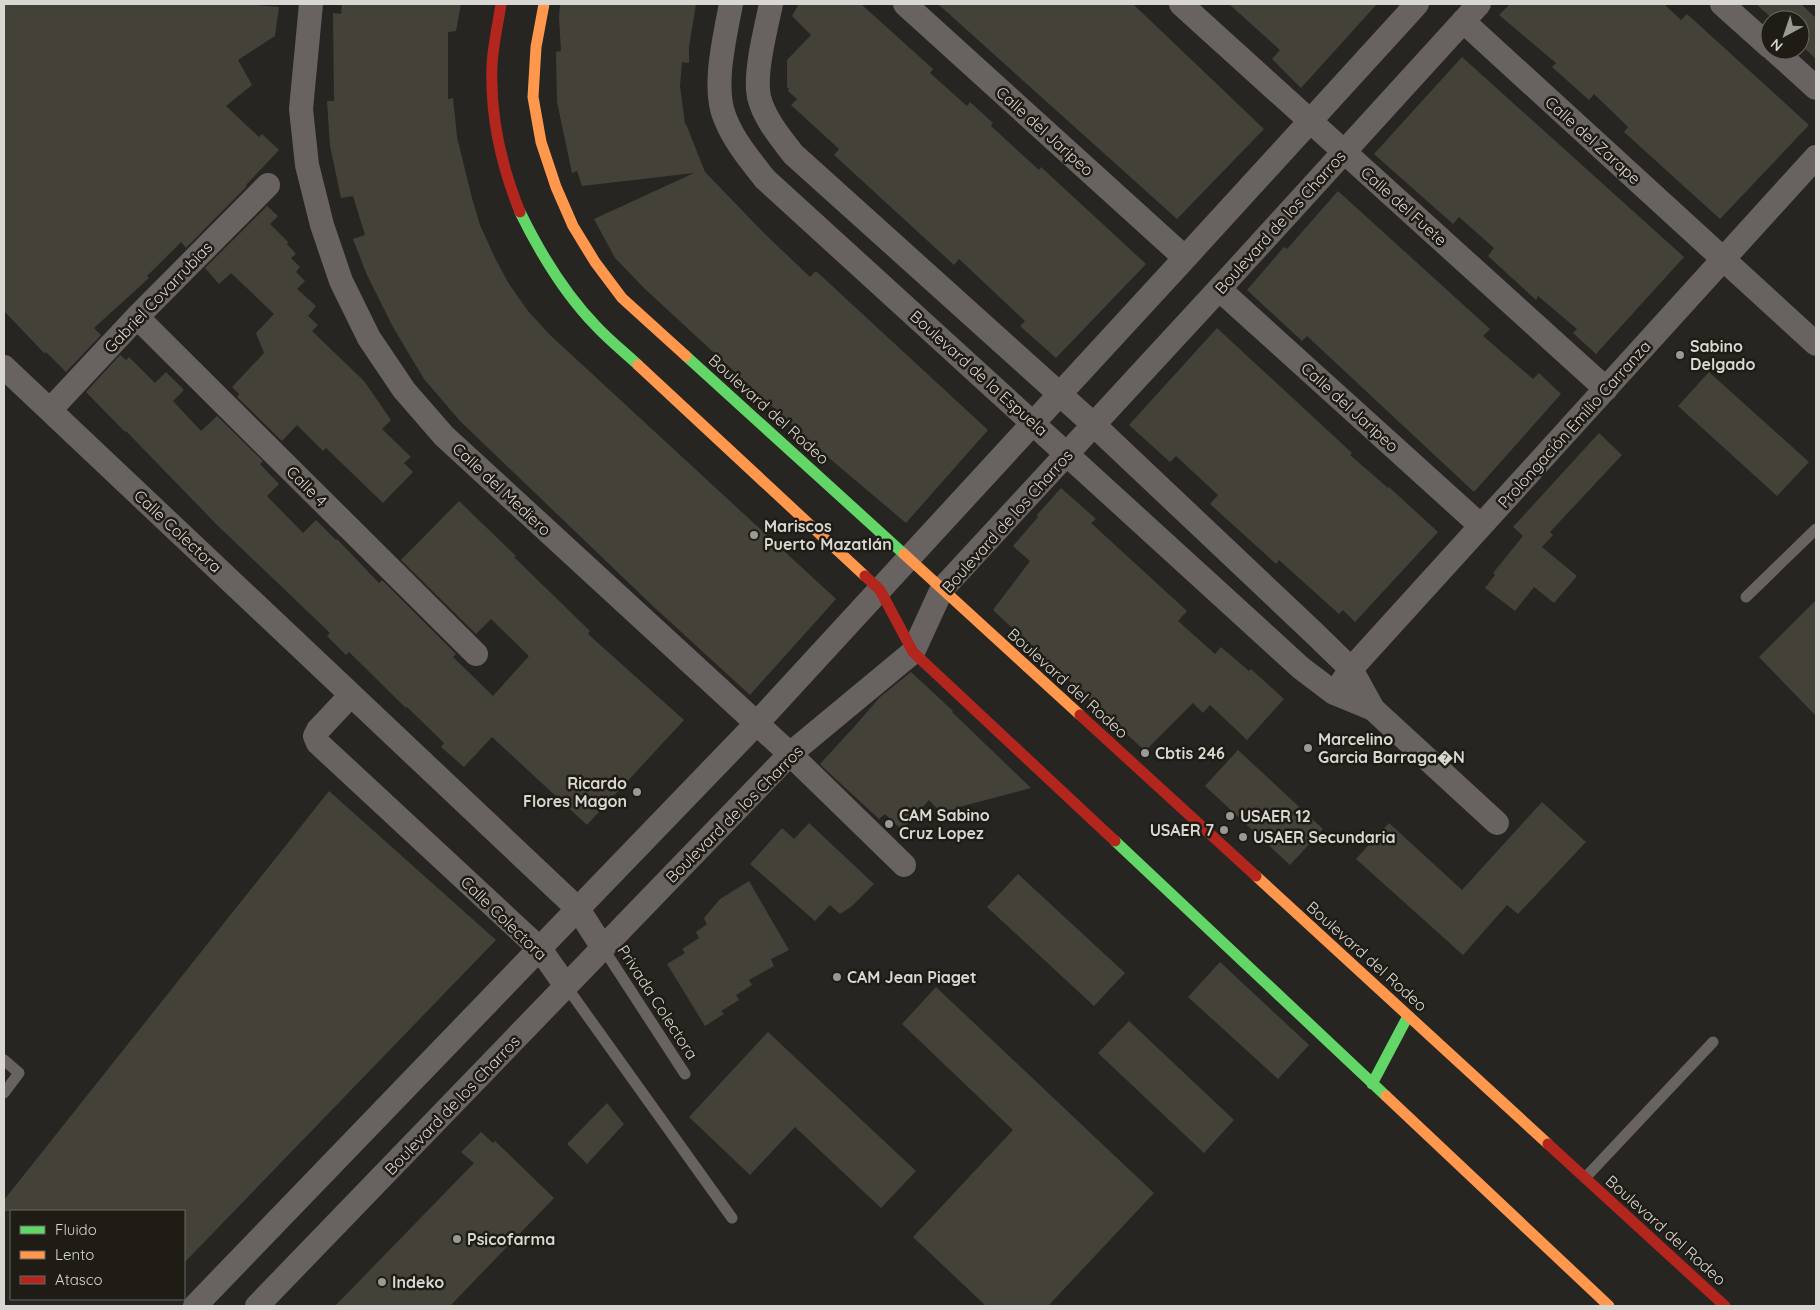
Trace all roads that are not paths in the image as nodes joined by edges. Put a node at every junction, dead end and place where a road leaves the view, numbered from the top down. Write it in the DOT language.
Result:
graph roads {
  1 [pos="311,4"];
  2 [pos="501,4"];
  3 [pos="544,4"];
  4 [pos="731,4"];
  5 [pos="770,4"];
  6 [pos="905,4"];
  7 [pos="1180,4"];
  8 [pos="1416,4"];
  9 [pos="1479,4"];
  10 [pos="1722,4"];
  11 [pos="1463,21"];
  12 [pos="1760,38"];
  13 [pos="1785,60"];
  14 [pos="1816,88"];
  15 [pos="1310,121"];
  16 [pos="1344,152"];
  17 [pos="1816,157"];
  18 [pos="268,185"];
  19 [pos="1185,258"];
  20 [pos="1723,259"];
  21 [pos="1219,289"];
  22 [pos="137,317"];
  23 [pos="1816,344"];
  24 [pos="4,367"];
  25 [pos="1606,389"];
  26 [pos="1060,395"];
  27 [pos="50,410"];
  28 [pos="1034,423"];
  29 [pos="1094,425"];
  30 [pos="1067,454"];
  31 [pos="1481,526"];
  32 [pos="1816,529"];
  33 [pos="909,559"];
  34 [pos="942,589"];
  35 [pos="880,590"];
  36 [pos="1746,597"];
  37 [pos="912,652"];
  38 [pos="476,654"];
  39 [pos="1351,669"];
  40 [pos="1334,693"];
  41 [pos="352,695"];
  42 [pos="1373,709"];
  43 [pos="757,724"];
  44 [pos="790,754"];
  45 [pos="1496,822"];
  46 [pos="904,865"];
  47 [pos="578,909"];
  48 [pos="603,948"];
  49 [pos="540,949"];
  50 [pos="566,986"];
  51 [pos="1408,1016"];
  52 [pos="1713,1042"];
  53 [pos="4,1060"];
  54 [pos="685,1074"];
  55 [pos="1372,1084"];
  56 [pos="4,1093"];
  57 [pos="1585,1178"];
  58 [pos="732,1218"];
  59 [pos="195,1306"];
  60 [pos="257,1306"];
  61 [pos="1609,1306"];
  62 [pos="1726,1306"];
  1 -- 43 [label="street, Calle del Mediero"];
  2 -- 35 [label="street"];
  3 -- 33 [label="street, Boulevard del Rodeo"];
  4 -- 28 [label="street, Boulevard de la Espuela"];
  5 -- 26 [label="street"];
  6 -- 19 [label="street, Calle del Jaripeo"];
  7 -- 15 [label="street, Calle del Fuete"];
  8 -- 15 [label="street"];
  9 -- 11 [label="street, Boulevard de los Charros"];
  10 -- 12 [label="street"];
  11 -- 16 [label="street, Boulevard de los Charros"];
  11 -- 20 [label="street, Calle del Zarape"];
  13 -- 14 [label="street"];
  15 -- 16 [label="street, Calle del Fuete"];
  15 -- 19 [label="street"];
  16 -- 21 [label="street, Boulevard de los Charros"];
  16 -- 25 [label="street, Calle del Fuete"];
  17 -- 20 [label="street, Prolongación Emilio Carranza"];
  18 -- 22 [label="street, Gabriel Covarrubias"];
  19 -- 26 [label="street"];
  20 -- 23 [label="street, Calle del Zarape"];
  20 -- 25 [label="street, Prolongación Emilio Carranza"];
  21 -- 29 [label="street, Boulevard de los Charros"];
  21 -- 31 [label="street, Calle del Jaripeo"];
  22 -- 27 [label="street, Gabriel Covarrubias"];
  22 -- 38 [label="street, Calle 4"];
  24 -- 27 [label="street, Calle Colectora"];
  25 -- 31 [label="street, Prolongación Emilio Carranza"];
  26 -- 28 [label="street"];
  26 -- 29 [label="street"];
  27 -- 41 [label="street, Calle Colectora"];
  28 -- 30 [label="street, Boulevard de la Espuela"];
  28 -- 33 [label="street"];
  29 -- 30 [label="street, Boulevard de los Charros"];
  29 -- 39 [label="street"];
  30 -- 34 [label="street, Boulevard de los Charros"];
  30 -- 40 [label="street, Boulevard de la Espuela"];
  31 -- 39 [label="street, Prolongación Emilio Carranza"];
  32 -- 36 [label="lane"];
  33 -- 34 [label="street, Boulevard del Rodeo"];
  33 -- 35 [label="street"];
  34 -- 37 [label="street, Boulevard de los Charros"];
  34 -- 51 [label="street, Boulevard del Rodeo"];
  35 -- 37 [label="street"];
  35 -- 43 [label="street"];
  37 -- 44 [label="street, Boulevard de los Charros"];
  37 -- 55 [label="street"];
  39 -- 40 [label="street, Prolongación Emilio Carranza"];
  39 -- 42 [label="street"];
  40 -- 42 [label="street, Boulevard de la Espuela"];
  41 -- 47 [label="street, Calle Colectora"];
  41 -- 49 [label="street, Calle Colectora"];
  42 -- 45 [label="street"];
  43 -- 44 [label="street, Calle del Mediero"];
  43 -- 47 [label="street"];
  44 -- 46 [label="street, Calle del Mediero"];
  44 -- 48 [label="street, Boulevard de los Charros"];
  47 -- 48 [label="street, Calle Colectora"];
  47 -- 49 [label="street"];
  48 -- 50 [label="street, Boulevard de los Charros"];
  48 -- 54 [label="lane, Privada Colectora"];
  49 -- 50 [label="street, Calle Colectora"];
  49 -- 59 [label="street"];
  50 -- 58 [label="lane, Calle Colectora"];
  50 -- 60 [label="street, Boulevard de los Charros"];
  51 -- 55 [label="street"];
  51 -- 57 [label="street, Boulevard del Rodeo"];
  52 -- 57 [label="lane"];
  53 -- 56 [label="lane"];
  55 -- 61 [label="street"];
  57 -- 62 [label="street, Boulevard del Rodeo"];
}
